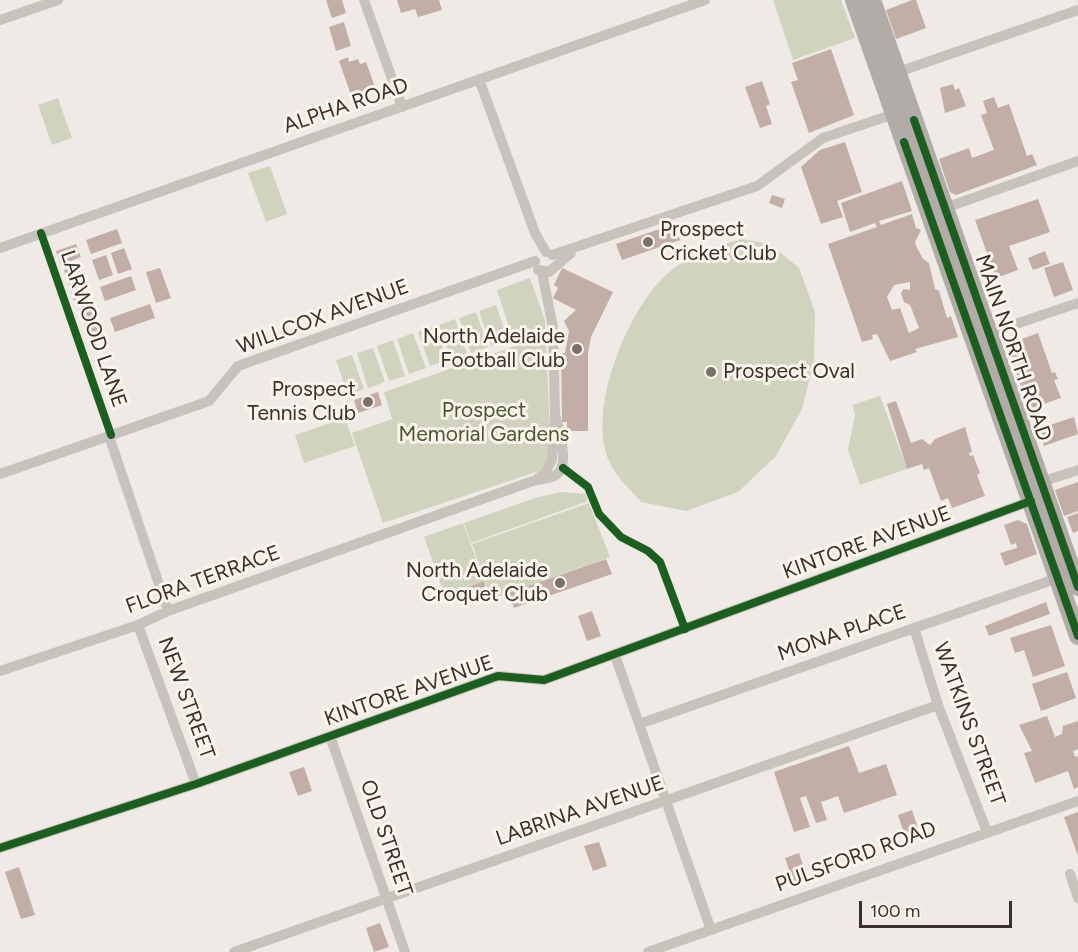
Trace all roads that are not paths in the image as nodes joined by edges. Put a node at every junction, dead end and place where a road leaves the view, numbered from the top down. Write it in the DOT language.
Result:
graph roads {
  1 [pos="364,0"];
  2 [pos="705,0"];
  3 [pos="854,0"];
  4 [pos="872,0"];
  5 [pos="55,1"];
  6 [pos="1078,10"];
  7 [pos="0,20"];
  8 [pos="890,75"];
  9 [pos="479,80"];
  10 [pos="402,107"];
  11 [pos="894,114"];
  12 [pos="1078,161"];
  13 [pos="945,208"];
  14 [pos="0,248"];
  15 [pos="545,262"];
  16 [pos="1078,303"];
  17 [pos="981,336"];
  18 [pos="109,436"];
  19 [pos="1078,470"];
  20 [pos="0,474"];
  21 [pos="1041,482"];
  22 [pos="1031,501"];
  23 [pos="1058,578"];
  24 [pos="1078,588"];
  25 [pos="168,611"];
  26 [pos="138,625"];
  27 [pos="914,628"];
  28 [pos="1077,628"];
  29 [pos="615,655"];
  30 [pos="0,672"];
  31 [pos="938,705"];
  32 [pos="639,724"];
  33 [pos="330,736"];
  34 [pos="196,784"];
  35 [pos="1078,801"];
  36 [pos="666,802"];
  37 [pos="987,832"];
  38 [pos="0,848"];
  39 [pos="1070,874"];
  40 [pos="387,898"];
  41 [pos="1078,898"];
  42 [pos="711,930"];
  43 [pos="234,952"];
  44 [pos="405,952"];
  45 [pos="648,952"];
  1 -- 10 [label="street"];
  2 -- 9 [label="street, ALPHA ROAD"];
  3 -- 8 [label="highway, MAIN NORTH ROAD"];
  4 -- 8 [label="highway, MAIN NORTH ROAD"];
  5 -- 7 [label="street"];
  6 -- 8 [label="street"];
  8 -- 11 [label="highway, MAIN NORTH ROAD"];
  8 -- 13 [label="highway, MAIN NORTH ROAD"];
  9 -- 10 [label="street, ALPHA ROAD"];
  9 -- 15 [label="street"];
  10 -- 14 [label="street, ALPHA ROAD"];
  11 -- 15 [label="street, WILLCOX AVENUE"];
  11 -- 17 [label="highway, MAIN NORTH ROAD"];
  12 -- 13 [label="street"];
  13 -- 17 [label="highway, MAIN NORTH ROAD"];
  15 -- 18 [label="street, WILLCOX AVENUE"];
  15 -- 25 [label="street, FLORA TERRACE"];
  16 -- 17 [label="street"];
  17 -- 21 [label="highway, MAIN NORTH ROAD"];
  17 -- 22 [label="highway, MAIN NORTH ROAD"];
  18 -- 20 [label="street, WILLCOX AVENUE"];
  18 -- 25 [label="street"];
  19 -- 21 [label="street"];
  21 -- 24 [label="highway, MAIN NORTH ROAD"];
  22 -- 23 [label="highway, MAIN NORTH ROAD"];
  22 -- 29 [label="street, KINTORE AVENUE"];
  23 -- 27 [label="street, MONA PLACE"];
  23 -- 28 [label="highway, MAIN NORTH ROAD"];
  25 -- 26 [label="street, FLORA TERRACE"];
  26 -- 30 [label="street, FLORA TERRACE"];
  26 -- 34 [label="street, NEW STREET"];
  27 -- 31 [label="street, WATKINS STREET"];
  27 -- 32 [label="street, MONA PLACE"];
  29 -- 32 [label="street"];
  29 -- 33 [label="street, KINTORE AVENUE"];
  31 -- 36 [label="street, LABRINA AVENUE"];
  31 -- 37 [label="street, WATKINS STREET"];
  32 -- 36 [label="street"];
  33 -- 34 [label="street, KINTORE AVENUE"];
  33 -- 40 [label="street, OLD STREET"];
  34 -- 38 [label="street, KINTORE AVENUE"];
  35 -- 37 [label="street, PULSFORD ROAD"];
  36 -- 40 [label="street, LABRINA AVENUE"];
  36 -- 42 [label="street"];
  37 -- 42 [label="street, PULSFORD ROAD"];
  39 -- 41 [label="street"];
  40 -- 43 [label="street, LABRINA AVENUE"];
  40 -- 44 [label="street, OLD STREET"];
  42 -- 45 [label="street, PULSFORD ROAD"];
}
